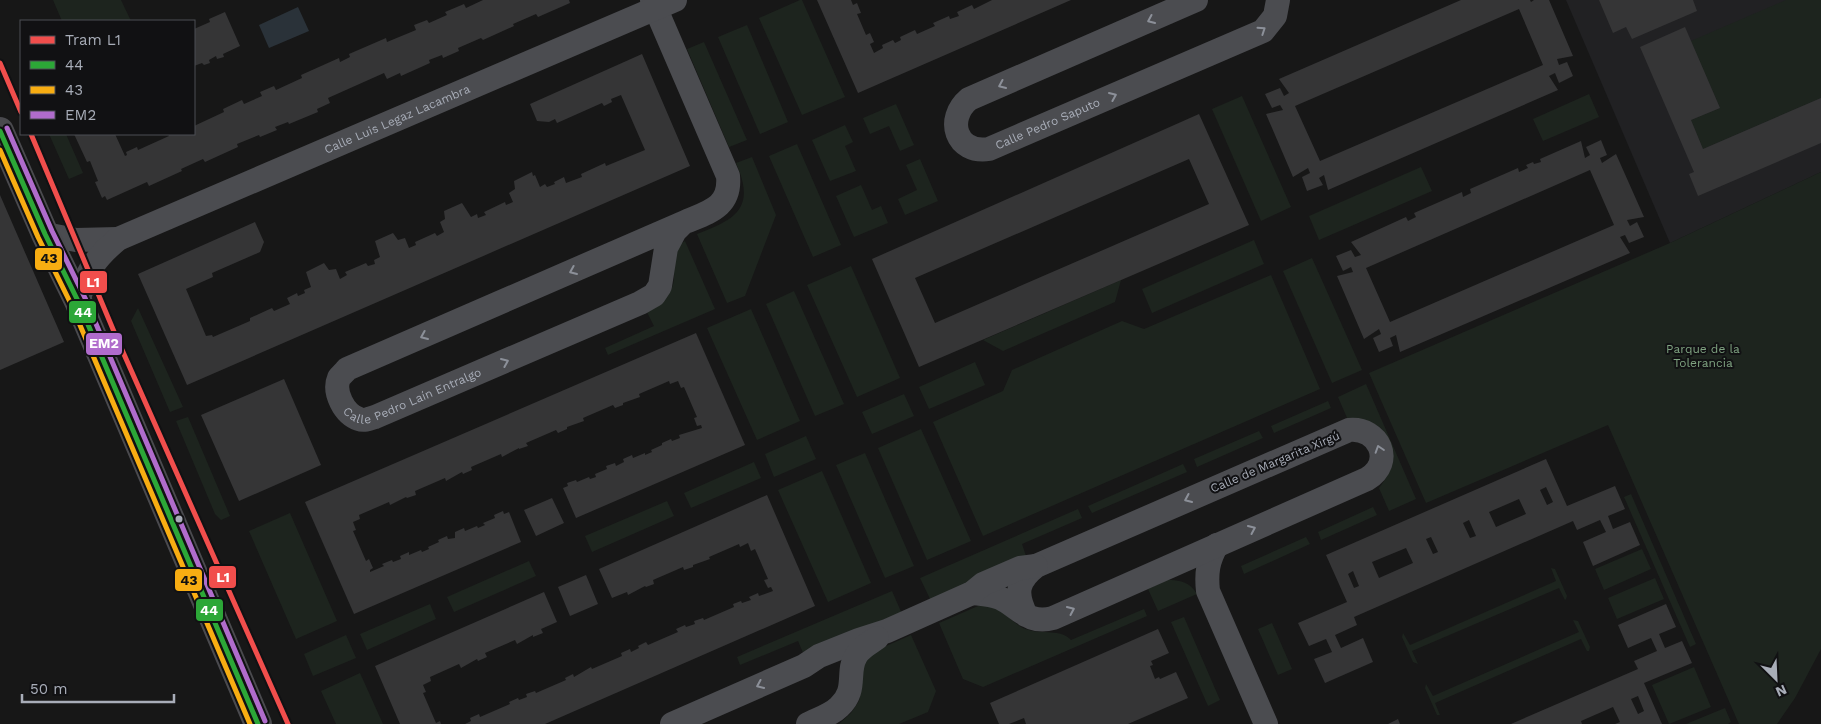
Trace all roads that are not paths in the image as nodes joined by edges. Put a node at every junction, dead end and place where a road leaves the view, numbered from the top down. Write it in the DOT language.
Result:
graph roads {
  1 [pos="1196,0"];
  2 [pos="1277,1"];
  3 [pos="661,3"];
  4 [pos="0,131"];
  5 [pos="682,224"];
  6 [pos="45,234"];
  7 [pos="118,239"];
  8 [pos="618,252"];
  9 [pos="654,295"];
  10 [pos="78,302"];
  11 [pos="1217,545"];
  12 [pos="1036,566"];
  13 [pos="1160,570"];
  14 [pos="1208,591"];
  15 [pos="972,593"];
  16 [pos="1026,615"];
  17 [pos="887,631"];
  18 [pos="804,666"];
  19 [pos="848,694"];
  20 [pos="818,721"];
  21 [pos="258,724"];
  22 [pos="672,724"];
  23 [pos="1266,724"];
  1 -- 2 [label="street, Calle Pedro Saputo, one-way"];
  3 -- 5 [label="street, Calle Pedro Laín Entralgo"];
  3 -- 7 [label="street, Calle Luis Legaz Lacambra"];
  4 -- 6 [label="main road"];
  5 -- 8 [label="street, Calle Pedro Laín Entralgo"];
  5 -- 9 [label="street"];
  6 -- 7 [label="street, Calle Luis Legaz Lacambra"];
  6 -- 10 [label="main road"];
  7 -- 10 [label="street, Calle Luis Legaz Lacambra"];
  8 -- 9 [label="street, Calle Pedro Laín Entralgo"];
  8 -- 9 [label="street, Calle Pedro Laín Entralgo, one-way"];
  10 -- 21 [label="main road"];
  11 -- 12 [label="street, Calle de Margarita Xirgú, one-way"];
  11 -- 13 [label="street, Calle de Margarita Xirgú"];
  11 -- 14 [label="street, Calle de Margarita Xirgú"];
  12 -- 15 [label="street, Calle de Margarita Xirgú"];
  12 -- 16 [label="street, Calle de Margarita Xirgú"];
  13 -- 14 [label="street, Calle de Margarita Xirgú"];
  16 -- 13 [label="street, Calle de Margarita Xirgú, one-way"];
  14 -- 23 [label="street, Calle de Margarita Xirgú"];
  15 -- 16 [label="street, Calle de Margarita Xirgú"];
  15 -- 17 [label="street, Calle de Margarita Xirgú"];
  17 -- 18 [label="street, Calle de Margarita Xirgú"];
  17 -- 19 [label="street, Calle de Margarita Xirgú"];
  18 -- 19 [label="street, Calle de Margarita Xirgú"];
  18 -- 22 [label="street, Calle de Margarita Xirgú, one-way"];
  19 -- 20 [label="street"];
}
